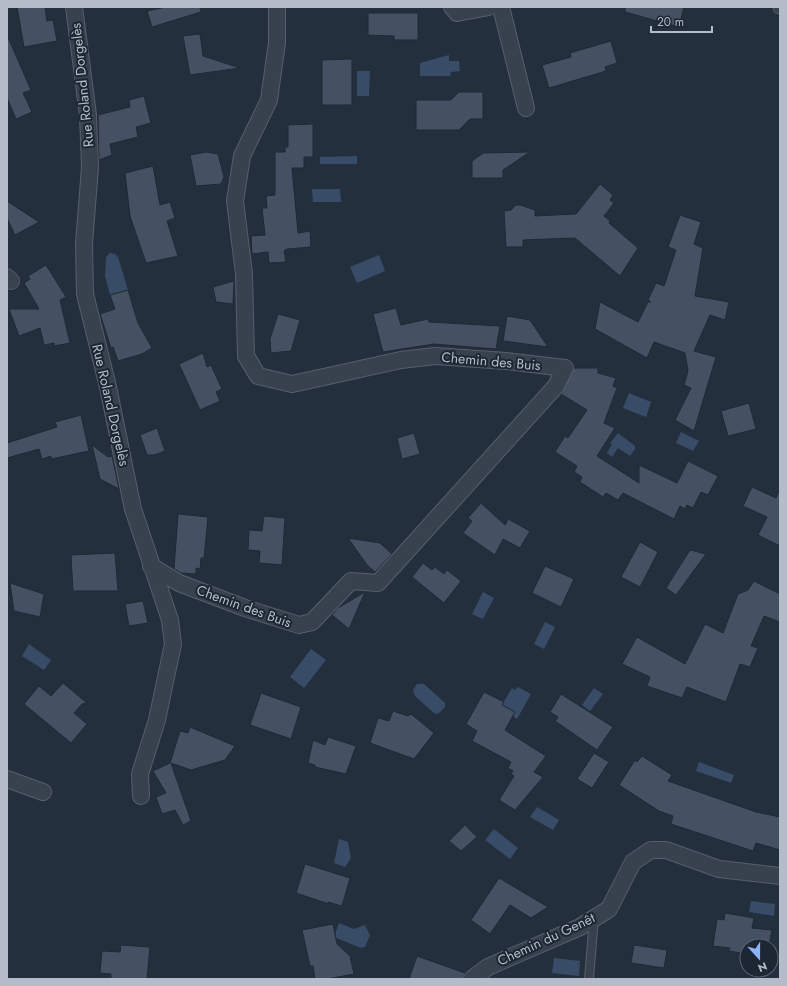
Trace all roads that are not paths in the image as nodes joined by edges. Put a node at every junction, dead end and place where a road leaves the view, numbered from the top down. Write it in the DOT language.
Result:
graph roads {
  1 [pos="74,7"];
  2 [pos="276,7"];
  3 [pos="452,7"];
  4 [pos="489,7"];
  5 [pos="502,7"];
  6 [pos="526,108"];
  7 [pos="151,566"];
  8 [pos="7,779"];
  9 [pos="43,792"];
  10 [pos="141,796"];
  11 [pos="780,876"];
  12 [pos="594,918"];
  13 [pos="472,979"];
  14 [pos="590,979"];
  1 -- 7 [label="street, Rue Roland Dorgelès"];
  2 -- 7 [label="street, Chemin des Buis"];
  3 -- 4 [label="street"];
  5 -- 6 [label="street"];
  7 -- 10 [label="street, Rue Roland Dorgelès"];
  8 -- 9 [label="street"];
  11 -- 12 [label="street, Chemin du Genêt"];
  12 -- 13 [label="street, Chemin du Genêt"];
  12 -- 14 [label="lane"];
}
